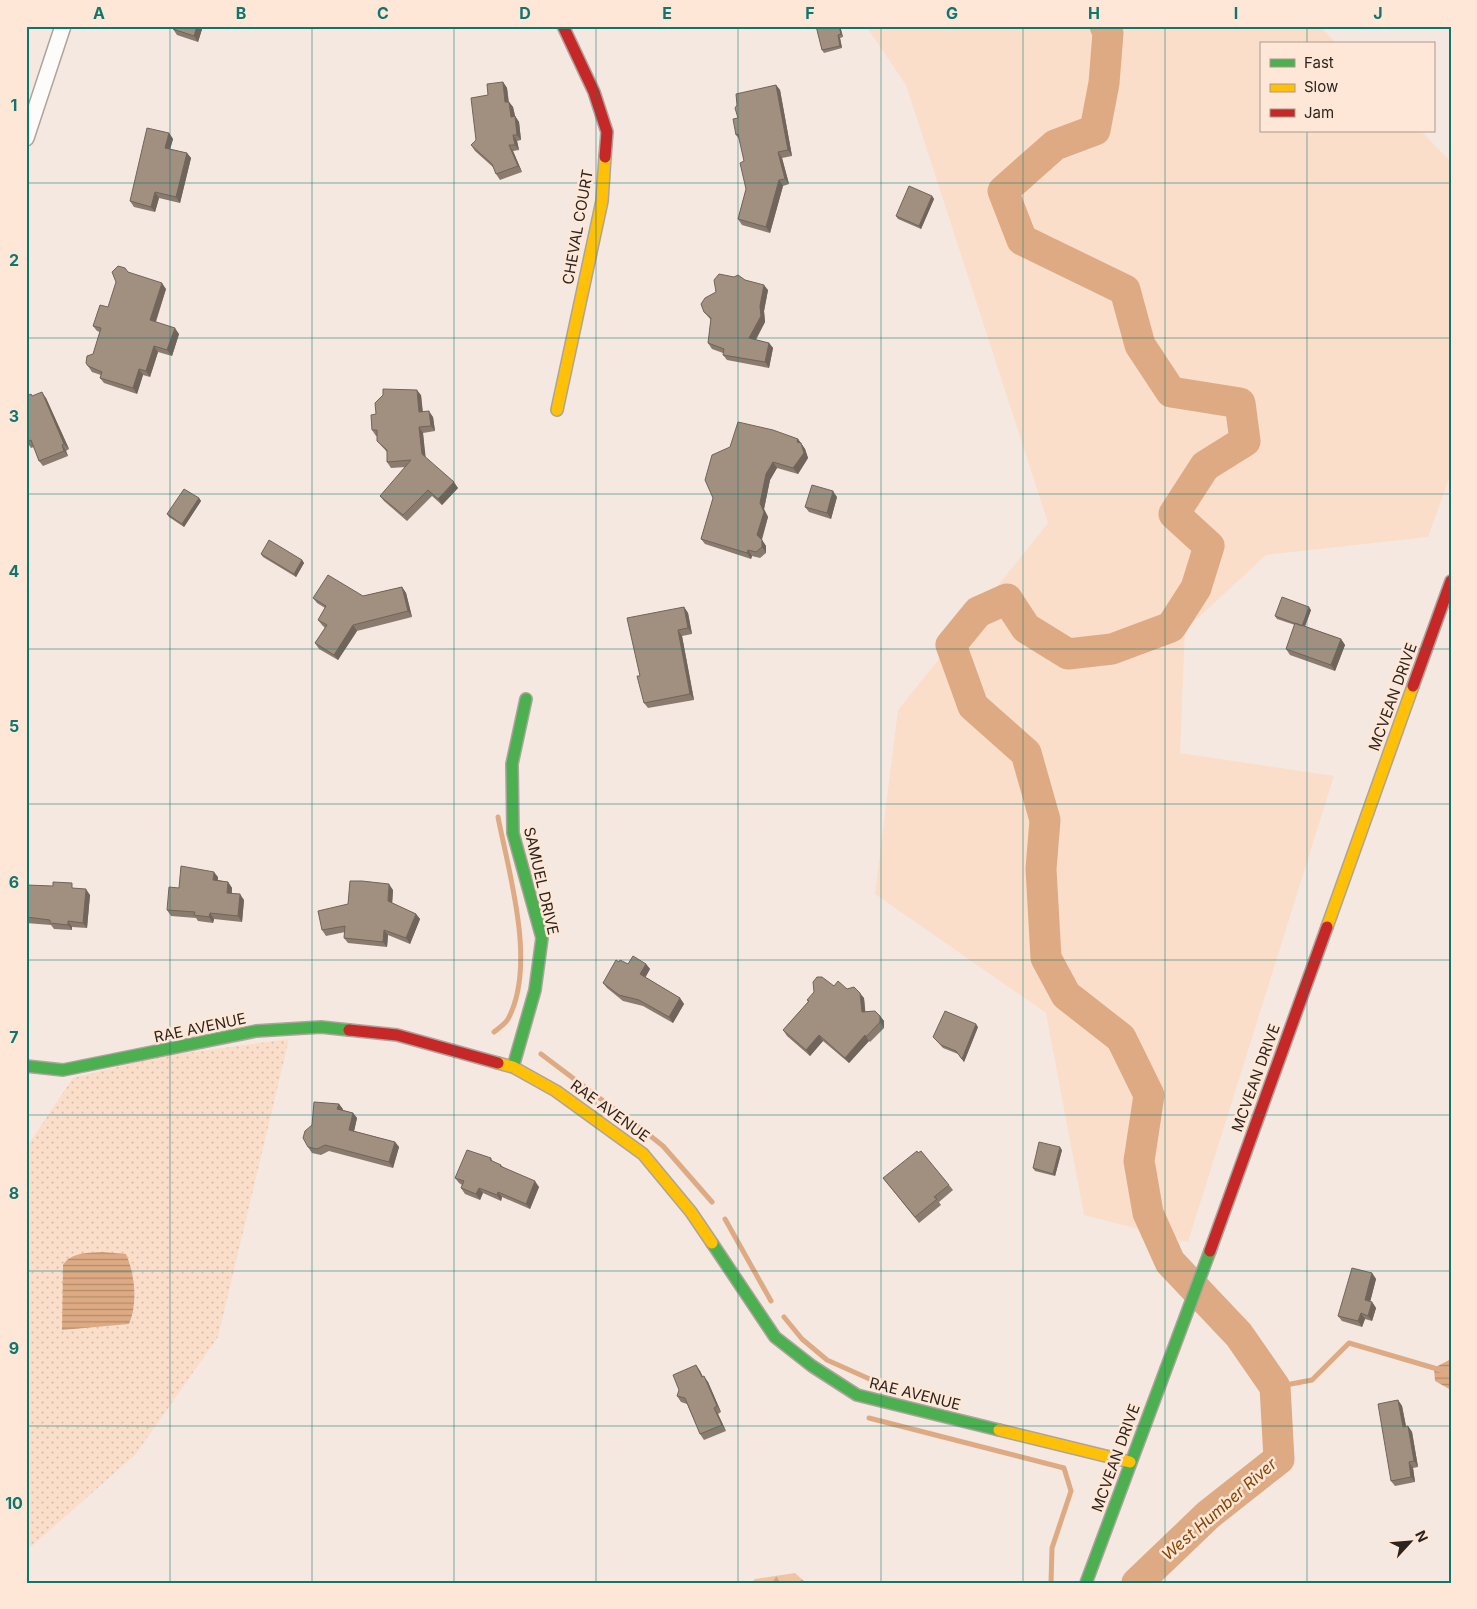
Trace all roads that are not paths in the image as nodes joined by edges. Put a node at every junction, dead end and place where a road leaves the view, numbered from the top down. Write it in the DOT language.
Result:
graph roads {
  1 [pos="63,26"];
  2 [pos="563,26"];
  3 [pos="26,138"];
  4 [pos="557,410"];
  5 [pos="1451,581"];
  6 [pos="526,699"];
  7 [pos="26,1066"];
  8 [pos="513,1067"];
  9 [pos="1130,1462"];
  10 [pos="1086,1582"];
  1 -- 3 [label="street"];
  2 -- 4 [label="street, CHEVAL COURT"];
  5 -- 9 [label="street, MCVEAN DRIVE"];
  6 -- 8 [label="street, SAMUEL DRIVE"];
  7 -- 8 [label="street, RAE AVENUE"];
  8 -- 9 [label="street, RAE AVENUE"];
  9 -- 10 [label="street, MCVEAN DRIVE"];
}
